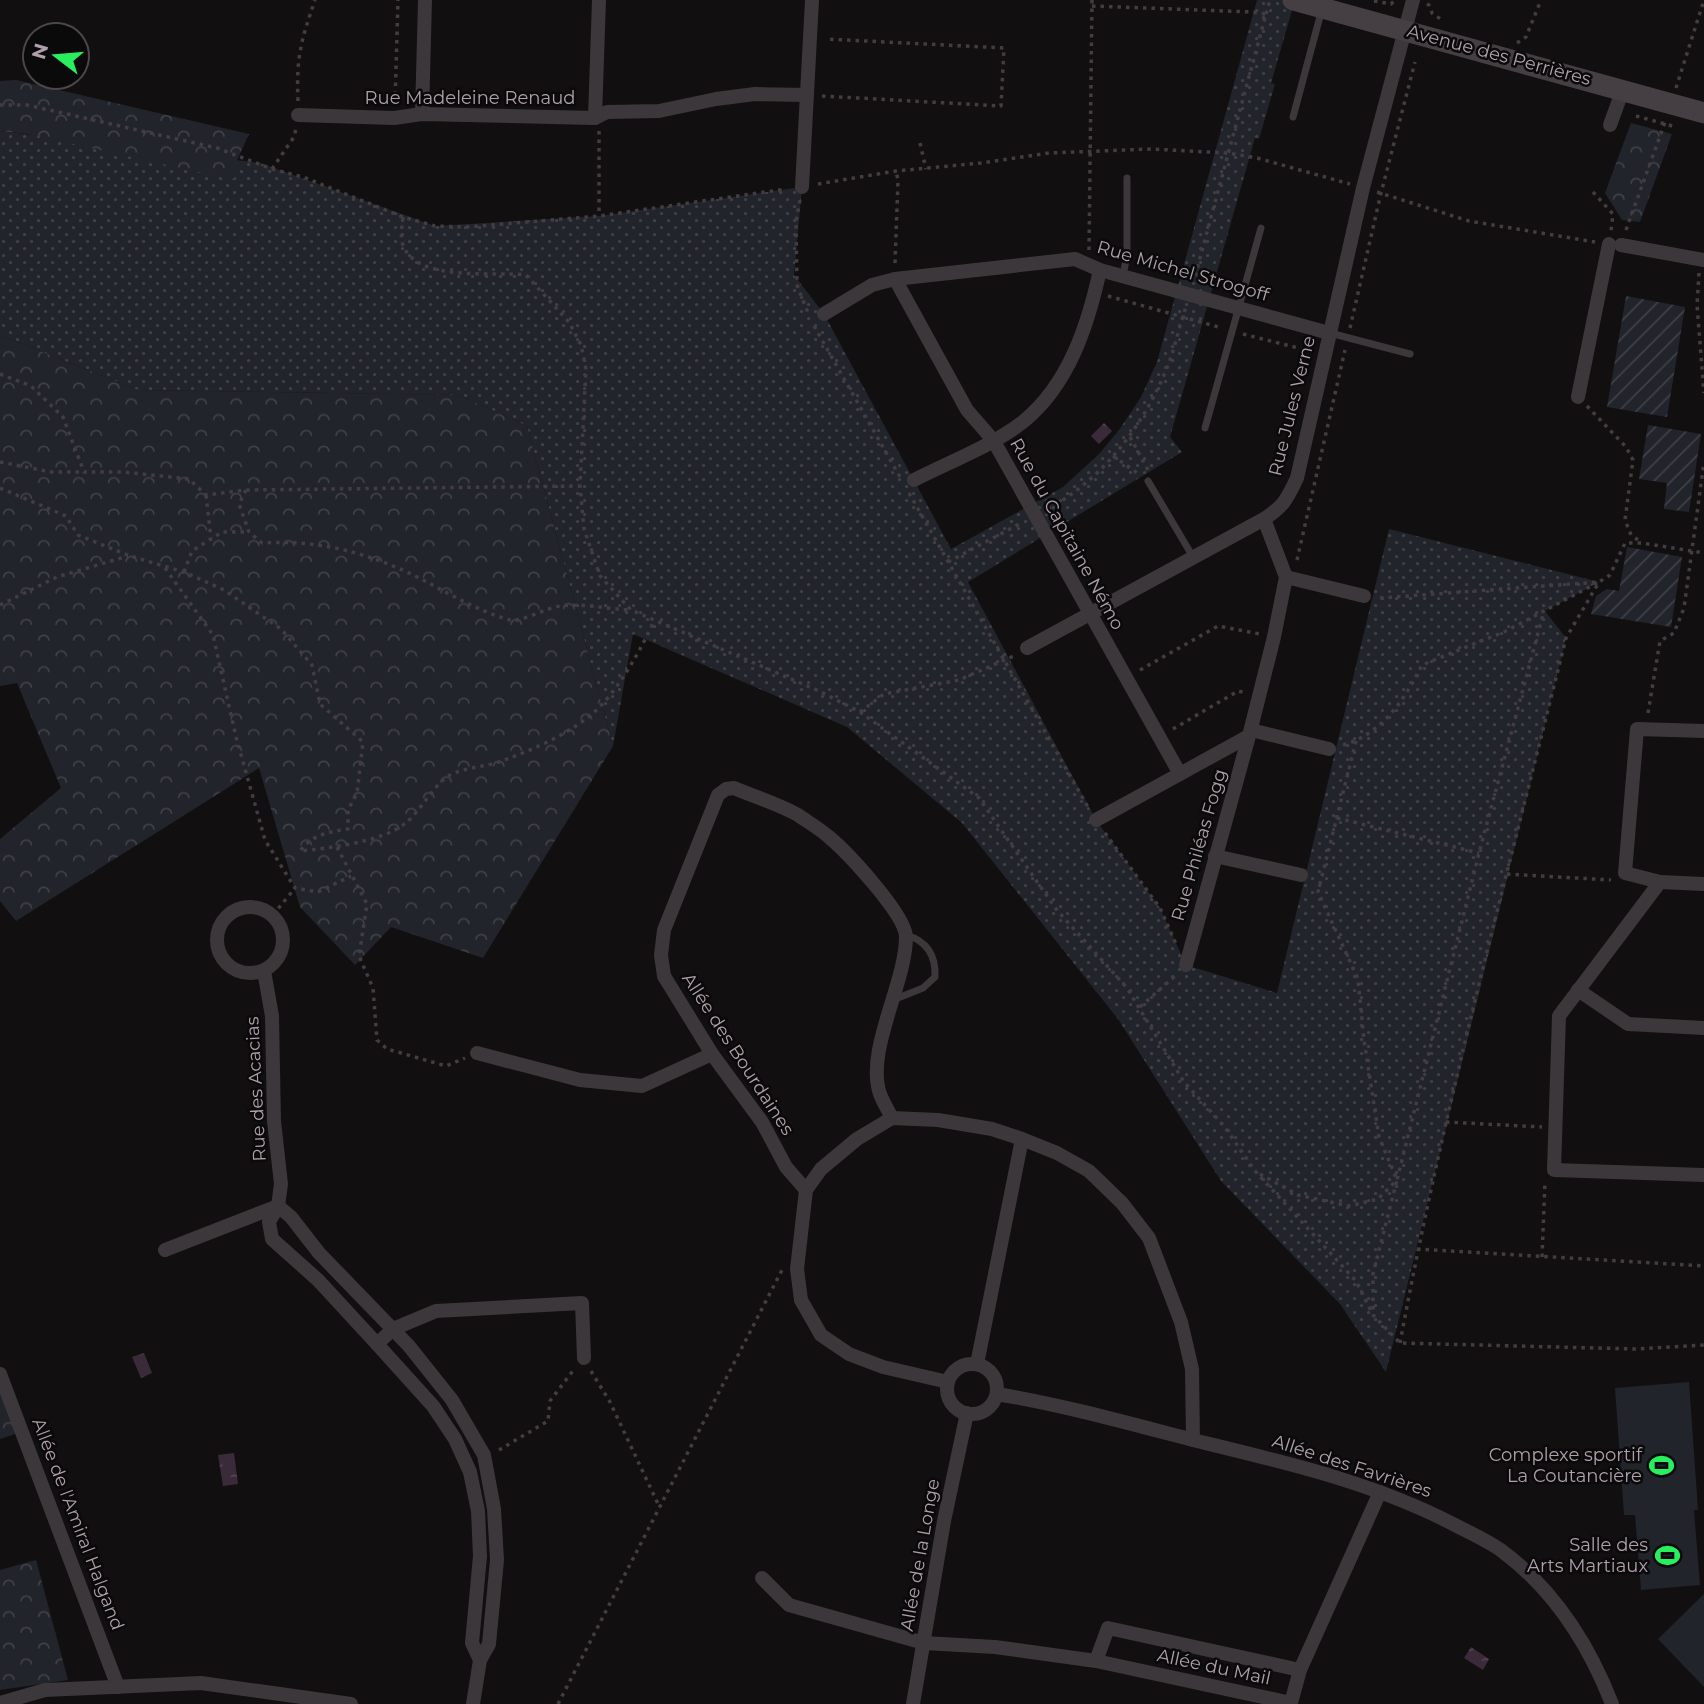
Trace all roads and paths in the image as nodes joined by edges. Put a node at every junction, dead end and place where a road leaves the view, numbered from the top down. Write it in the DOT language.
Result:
graph roads {
  1 [pos="315,0"];
  2 [pos="398,0"];
  3 [pos="425,0"];
  4 [pos="599,0"];
  5 [pos="812,0"];
  6 [pos="1092,0"];
  7 [pos="1270,0"];
  8 [pos="1293,0"];
  9 [pos="1372,0"];
  10 [pos="1395,0"];
  11 [pos="1413,0"];
  12 [pos="1541,0"];
  13 [pos="1092,6"];
  14 [pos="1322,8"];
  15 [pos="1266,14"];
  16 [pos="1405,30"];
  17 [pos="810,38"];
  18 [pos="1511,58"];
  19 [pos="1415,62"];
  20 [pos="1623,89"];
  21 [pos="807,95"];
  22 [pos="0,105"];
  23 [pos="1704,113"];
  24 [pos="422,114"];
  25 [pos="298,115"];
  26 [pos="1293,117"];
  27 [pos="394,118"];
  28 [pos="595,118"];
  29 [pos="1610,125"];
  30 [pos="920,143"];
  31 [pos="1092,150"];
  32 [pos="1228,153"];
  33 [pos="272,169"];
  34 [pos="926,169"];
  35 [pos="896,171"];
  36 [pos="1127,178"];
  37 [pos="802,187"];
  38 [pos="1363,188"];
  39 [pos="1593,192"];
  40 [pos="1381,193"];
  41 [pos="599,216"];
  42 [pos="403,218"];
  43 [pos="1261,228"];
  44 [pos="1615,245"];
  45 [pos="1702,260"];
  46 [pos="1094,267"];
  47 [pos="1123,276"];
  48 [pos="895,279"];
  49 [pos="1095,292"];
  50 [pos="1190,295"];
  51 [pos="1237,307"];
  52 [pos="824,314"];
  53 [pos="1182,318"];
  54 [pos="1231,331"];
  55 [pos="1329,333"];
  56 [pos="1348,338"];
  57 [pos="1410,354"];
  58 [pos="1324,355"];
  59 [pos="1343,359"];
  60 [pos="0,374"];
  61 [pos="1704,393"];
  62 [pos="1578,397"];
  63 [pos="1205,428"];
  64 [pos="1129,436"];
  65 [pos="993,440"];
  66 [pos="1113,456"];
  67 [pos="0,461"];
  68 [pos="1704,462"];
  69 [pos="84,472"];
  70 [pos="914,480"];
  71 [pos="1148,481"];
  72 [pos="580,486"];
  73 [pos="0,488"];
  74 [pos="246,490"];
  75 [pos="206,495"];
  76 [pos="1036,515"];
  77 [pos="1264,519"];
  78 [pos="249,532"];
  79 [pos="211,538"];
  80 [pos="1642,543"];
  81 [pos="1692,551"];
  82 [pos="1704,553"];
  83 [pos="130,556"];
  84 [pos="1193,558"];
  85 [pos="948,562"];
  86 [pos="164,566"];
  87 [pos="184,572"];
  88 [pos="1290,578"];
  89 [pos="1599,582"];
  90 [pos="1364,596"];
  91 [pos="0,605"];
  92 [pos="631,610"];
  93 [pos="1544,611"];
  94 [pos="1091,613"];
  95 [pos="654,621"];
  96 [pos="1274,637"];
  97 [pos="1027,648"];
  98 [pos="1005,661"];
  99 [pos="1126,678"];
  100 [pos="1259,695"];
  101 [pos="860,712"];
  102 [pos="1646,729"];
  103 [pos="1704,731"];
  104 [pos="1250,733"];
  105 [pos="1159,737"];
  106 [pos="1356,741"];
  107 [pos="1329,749"];
  108 [pos="1181,774"];
  109 [pos="1337,818"];
  110 [pos="1096,820"];
  111 [pos="337,847"];
  112 [pos="1479,853"];
  113 [pos="1215,856"];
  114 [pos="1625,873"];
  115 [pos="1507,874"];
  116 [pos="1301,875"];
  117 [pos="351,876"];
  118 [pos="1660,882"];
  119 [pos="1704,884"];
  120 [pos="295,888"];
  121 [pos="273,915"];
  122 [pos="906,935"];
  123 [pos="1186,965"];
  124 [pos="264,971"];
  125 [pos="1578,990"];
  126 [pos="892,1001"];
  127 [pos="1140,1007"];
  128 [pos="1704,1028"];
  129 [pos="477,1053"];
  130 [pos="712,1054"];
  131 [pos="892,1118"];
  132 [pos="1446,1122"];
  133 [pos="1555,1127"];
  134 [pos="1022,1139"];
  135 [pos="1553,1170"];
  136 [pos="1255,1171"];
  137 [pos="1704,1175"];
  138 [pos="1396,1180"];
  139 [pos="806,1190"];
  140 [pos="278,1206"];
  141 [pos="800,1235"];
  142 [pos="165,1250"];
  143 [pos="1417,1250"];
  144 [pos="1542,1257"];
  145 [pos="1704,1266"];
  146 [pos="1373,1315"];
  147 [pos="393,1329"];
  148 [pos="1400,1343"];
  149 [pos="377,1344"];
  150 [pos="1704,1345"];
  151 [pos="584,1358"];
  152 [pos="977,1364"];
  153 [pos="0,1374"];
  154 [pos="948,1382"];
  155 [pos="997,1394"];
  156 [pos="967,1413"];
  157 [pos="1193,1440"];
  158 [pos="484,1455"];
  159 [pos="1380,1492"];
  160 [pos="659,1506"];
  161 [pos="762,1578"];
  162 [pos="925,1643"];
  163 [pos="480,1660"];
  164 [pos="1096,1661"];
  165 [pos="1300,1670"];
  166 [pos="118,1687"];
  167 [pos="0,1703"];
  168 [pos="351,1704"];
  169 [pos="473,1704"];
  170 [pos="558,1704"];
  171 [pos="914,1704"];
  172 [pos="1612,1704"];
  1 -- 25 [label="path"];
  2 -- 27 [label="path"];
  3 -- 24 [label="street"];
  4 -- 28 [label="street"];
  5 -- 17 [label="street"];
  6 -- 13 [label="path"];
  7 -- 15 [label="path"];
  8 -- 14 [label="street, Avenue des Perrières"];
  9 -- 10 [label="path"];
  11 -- 16 [label="street, Rue Jules Verne"];
  12 -- 18 [label="path"];
  13 -- 15 [label="path"];
  13 -- 31 [label="path"];
  14 -- 16 [label="street, Avenue des Perrières"];
  14 -- 26 [label="lane"];
  15 -- 32 [label="path"];
  16 -- 18 [label="street, Avenue des Perrières"];
  16 -- 38 [label="street, Rue Jules Verne"];
  17 -- 21 [label="street"];
  17 -- 21 [label="path"];
  18 -- 20 [label="street, Avenue des Perrières"];
  19 -- 40 [label="path"];
  20 -- 23 [label="street, Avenue des Perrières"];
  20 -- 29 [label="street"];
  21 -- 28 [label="street, Rue Madeleine Renaud"];
  21 -- 37 [label="street"];
  22 -- 33 [label="path"];
  24 -- 27 [label="street, Rue Madeleine Renaud"];
  24 -- 28 [label="street, Rue Madeleine Renaud"];
  25 -- 27 [label="street, Rue Madeleine Renaud"];
  25 -- 33 [label="path"];
  28 -- 41 [label="path"];
  30 -- 34 [label="path"];
  31 -- 32 [label="path"];
  31 -- 34 [label="path"];
  31 -- 46 [label="path"];
  32 -- 38 [label="path"];
  32 -- 50 [label="path"];
  33 -- 42 [label="path"];
  34 -- 35 [label="path"];
  35 -- 37 [label="path"];
  35 -- 48 [label="path"];
  36 -- 47 [label="lane"];
  37 -- 41 [label="path"];
  37 -- 85 [label="path"];
  38 -- 40 [label="path"];
  38 -- 55 [label="street, Rue Jules Verne"];
  39 -- 44 [label="path"];
  40 -- 44 [label="path"];
  40 -- 56 [label="path"];
  41 -- 42 [label="path"];
  42 -- 72 [label="path"];
  43 -- 51 [label="lane"];
  44 -- 45 [label="street"];
  44 -- 62 [label="street"];
  45 -- 61 [label="path"];
  46 -- 47 [label="street, Rue Michel Strogoff"];
  46 -- 48 [label="street, Rue Michel Strogoff"];
  46 -- 49 [label="street"];
  47 -- 50 [label="street, Rue Michel Strogoff"];
  48 -- 52 [label="street, Rue Michel Strogoff"];
  48 -- 65 [label="street, Rue du Capitaine Némo"];
  49 -- 53 [label="path"];
  49 -- 65 [label="street"];
  50 -- 51 [label="street, Rue Michel Strogoff"];
  50 -- 53 [label="path"];
  51 -- 54 [label="lane"];
  51 -- 55 [label="street, Rue Michel Strogoff"];
  53 -- 54 [label="path"];
  53 -- 64 [label="path"];
  54 -- 58 [label="path"];
  54 -- 63 [label="lane"];
  55 -- 56 [label="lane"];
  55 -- 58 [label="street, Rue Jules Verne"];
  56 -- 57 [label="lane"];
  56 -- 59 [label="path"];
  58 -- 59 [label="path"];
  58 -- 77 [label="street, Rue Jules Verne"];
  59 -- 88 [label="path"];
  60 -- 69 [label="path"];
  62 -- 80 [label="path"];
  64 -- 66 [label="path"];
  64 -- 71 [label="path"];
  65 -- 70 [label="street"];
  65 -- 76 [label="street, Rue du Capitaine Némo"];
  66 -- 71 [label="path"];
  66 -- 76 [label="path"];
  67 -- 69 [label="path"];
  68 -- 81 [label="path"];
  69 -- 75 [label="path"];
  71 -- 84 [label="lane"];
  72 -- 74 [label="path"];
  72 -- 92 [label="path"];
  73 -- 83 [label="path"];
  74 -- 75 [label="path"];
  74 -- 78 [label="path"];
  75 -- 79 [label="path"];
  76 -- 85 [label="path"];
  76 -- 94 [label="street, Rue du Capitaine Némo"];
  77 -- 84 [label="street, Rue Jules Verne"];
  77 -- 88 [label="street"];
  78 -- 79 [label="path"];
  78 -- 92 [label="path"];
  79 -- 87 [label="path"];
  80 -- 81 [label="path"];
  80 -- 89 [label="path"];
  81 -- 82 [label="path"];
  81 -- 102 [label="path"];
  83 -- 86 [label="path"];
  83 -- 91 [label="path"];
  84 -- 94 [label="street, Rue Jules Verne"];
  85 -- 98 [label="path"];
  86 -- 87 [label="path"];
  86 -- 120 [label="path"];
  87 -- 111 [label="path"];
  88 -- 90 [label="street"];
  88 -- 96 [label="street, Rue Philéas Fogg"];
  89 -- 90 [label="path"];
  89 -- 93 [label="path"];
  89 -- 115 [label="path"];
  92 -- 95 [label="path"];
  93 -- 106 [label="path"];
  93 -- 112 [label="path"];
  94 -- 97 [label="street, Rue Jules Verne"];
  94 -- 99 [label="street, Rue du Capitaine Némo"];
  95 -- 101 [label="path"];
  95 -- 111 [label="path"];
  96 -- 99 [label="path"];
  96 -- 100 [label="street, Rue Philéas Fogg"];
  98 -- 101 [label="path"];
  98 -- 110 [label="path"];
  99 -- 105 [label="street, Rue du Capitaine Némo"];
  100 -- 104 [label="street, Rue Philéas Fogg"];
  100 -- 105 [label="path"];
  101 -- 127 [label="path"];
  102 -- 103 [label="street"];
  102 -- 114 [label="street"];
  104 -- 107 [label="street"];
  104 -- 108 [label="street, Rue Philéas Fogg"];
  104 -- 113 [label="street, Rue Philéas Fogg"];
  105 -- 108 [label="street, Rue du Capitaine Némo"];
  106 -- 107 [label="path"];
  106 -- 109 [label="path"];
  108 -- 110 [label="street, Rue Philéas Fogg"];
  109 -- 112 [label="path"];
  109 -- 138 [label="path"];
  110 -- 123 [label="path"];
  111 -- 117 [label="path"];
  112 -- 138 [label="path"];
  113 -- 116 [label="street"];
  113 -- 123 [label="street, Rue Philéas Fogg"];
  114 -- 115 [label="path"];
  114 -- 118 [label="street"];
  115 -- 132 [label="path"];
  117 -- 120 [label="path"];
  117 -- 129 [label="path"];
  118 -- 119 [label="street"];
  118 -- 125 [label="street"];
  120 -- 121 [label="path"];
  121 -- 124 [label="street"];
  121 -- 124 [label="street"];
  122 -- 126 [label="street"];
  122 -- 126 [label="lane"];
  122 -- 130 [label="street, Allée des Bourdaines"];
  123 -- 127 [label="path"];
  124 -- 140 [label="street, Rue des Acacias"];
  125 -- 128 [label="street"];
  125 -- 133 [label="street"];
  126 -- 131 [label="street"];
  127 -- 136 [label="path"];
  129 -- 130 [label="street"];
  130 -- 139 [label="street, Allée des Bourdaines"];
  131 -- 134 [label="street"];
  131 -- 139 [label="street"];
  132 -- 133 [label="path"];
  132 -- 143 [label="path"];
  133 -- 135 [label="street"];
  134 -- 152 [label="street"];
  134 -- 157 [label="street"];
  135 -- 137 [label="street"];
  135 -- 144 [label="path"];
  136 -- 138 [label="path"];
  136 -- 146 [label="path"];
  138 -- 146 [label="path"];
  139 -- 141 [label="street"];
  140 -- 142 [label="street"];
  140 -- 147 [label="street, Rue des Acacias"];
  140 -- 149 [label="street, Rue des Acacias"];
  141 -- 154 [label="street"];
  141 -- 160 [label="path"];
  143 -- 144 [label="path"];
  143 -- 148 [label="path"];
  144 -- 145 [label="path"];
  146 -- 148 [label="path"];
  147 -- 149 [label="street"];
  147 -- 151 [label="street"];
  147 -- 158 [label="street, Rue des Acacias"];
  148 -- 150 [label="path"];
  149 -- 163 [label="street, Rue des Acacias"];
  151 -- 158 [label="path"];
  151 -- 160 [label="path"];
  152 -- 154 [label="street"];
  152 -- 155 [label="street"];
  153 -- 166 [label="street, Allée de l'Amiral Halgand"];
  154 -- 156 [label="street"];
  155 -- 156 [label="street"];
  155 -- 157 [label="street, Allée des Favrières"];
  156 -- 162 [label="street, Allée de la Longe"];
  157 -- 159 [label="street, Allée des Favrières"];
  158 -- 163 [label="street, Rue des Acacias"];
  159 -- 165 [label="street, Allée du Mail"];
  159 -- 172 [label="street, Allée des Favrières"];
  160 -- 170 [label="path"];
  161 -- 162 [label="street, Allée du Mail"];
  162 -- 164 [label="street, Allée du Mail"];
  162 -- 171 [label="street, Allée de la Longe"];
  163 -- 169 [label="street, Rue des Acacias"];
  164 -- 165 [label="street, Allée du Mail"];
  164 -- 165 [label="street, Allée du Mail"];
  166 -- 167 [label="street"];
  166 -- 168 [label="street"];
}
